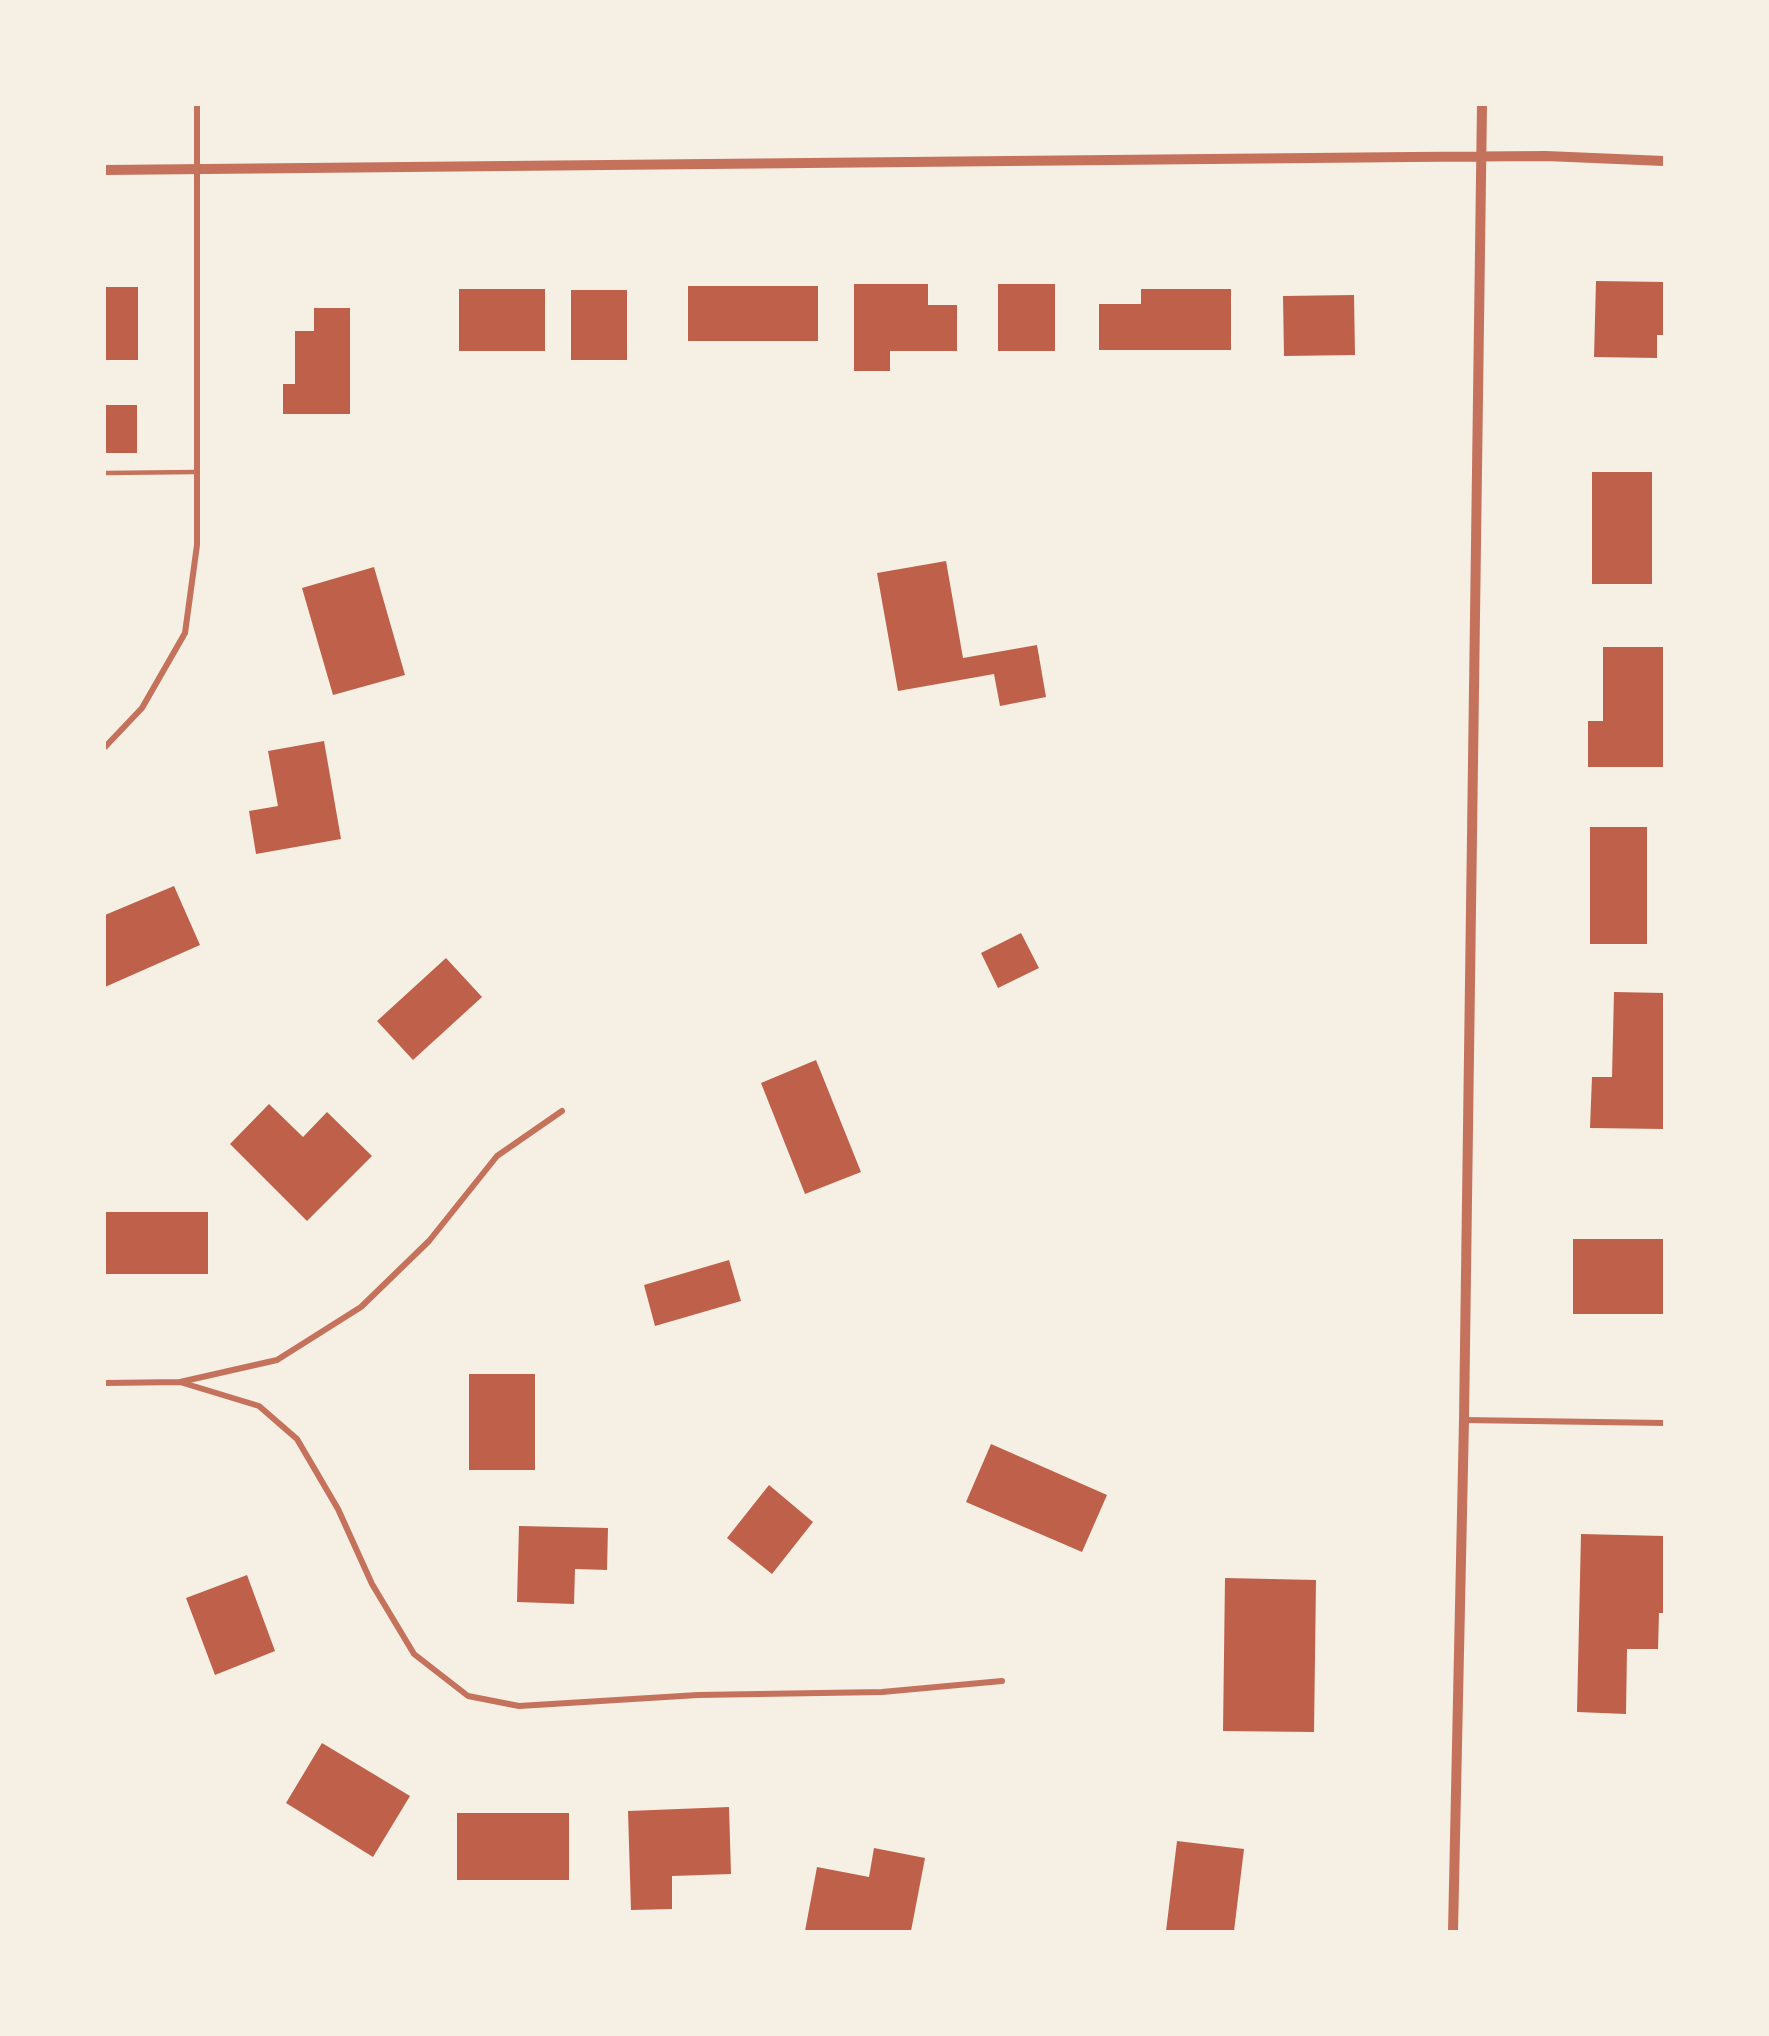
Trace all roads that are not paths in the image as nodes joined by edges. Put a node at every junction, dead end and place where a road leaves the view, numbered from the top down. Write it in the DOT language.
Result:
graph roads {
  1 [pos="197,105"];
  2 [pos="1482,105"];
  3 [pos="1482,158"];
  4 [pos="1664,161"];
  5 [pos="196,169"];
  6 [pos="105,170"];
  7 [pos="196,472"];
  8 [pos="105,473"];
  9 [pos="105,747"];
  10 [pos="562,1111"];
  11 [pos="180,1382"];
  12 [pos="105,1383"];
  13 [pos="1464,1420"];
  14 [pos="1664,1424"];
  15 [pos="1002,1681"];
  16 [pos="1453,1931"];
  1 -- 5 [label="street"];
  2 -- 3 [label="street"];
  3 -- 4 [label="street"];
  3 -- 5 [label="street"];
  3 -- 13 [label="street"];
  5 -- 6 [label="street"];
  5 -- 7 [label="street"];
  7 -- 8 [label="lane"];
  7 -- 9 [label="street"];
  10 -- 11 [label="street"];
  11 -- 12 [label="street"];
  11 -- 15 [label="street"];
  13 -- 14 [label="street"];
  13 -- 16 [label="street"];
}
